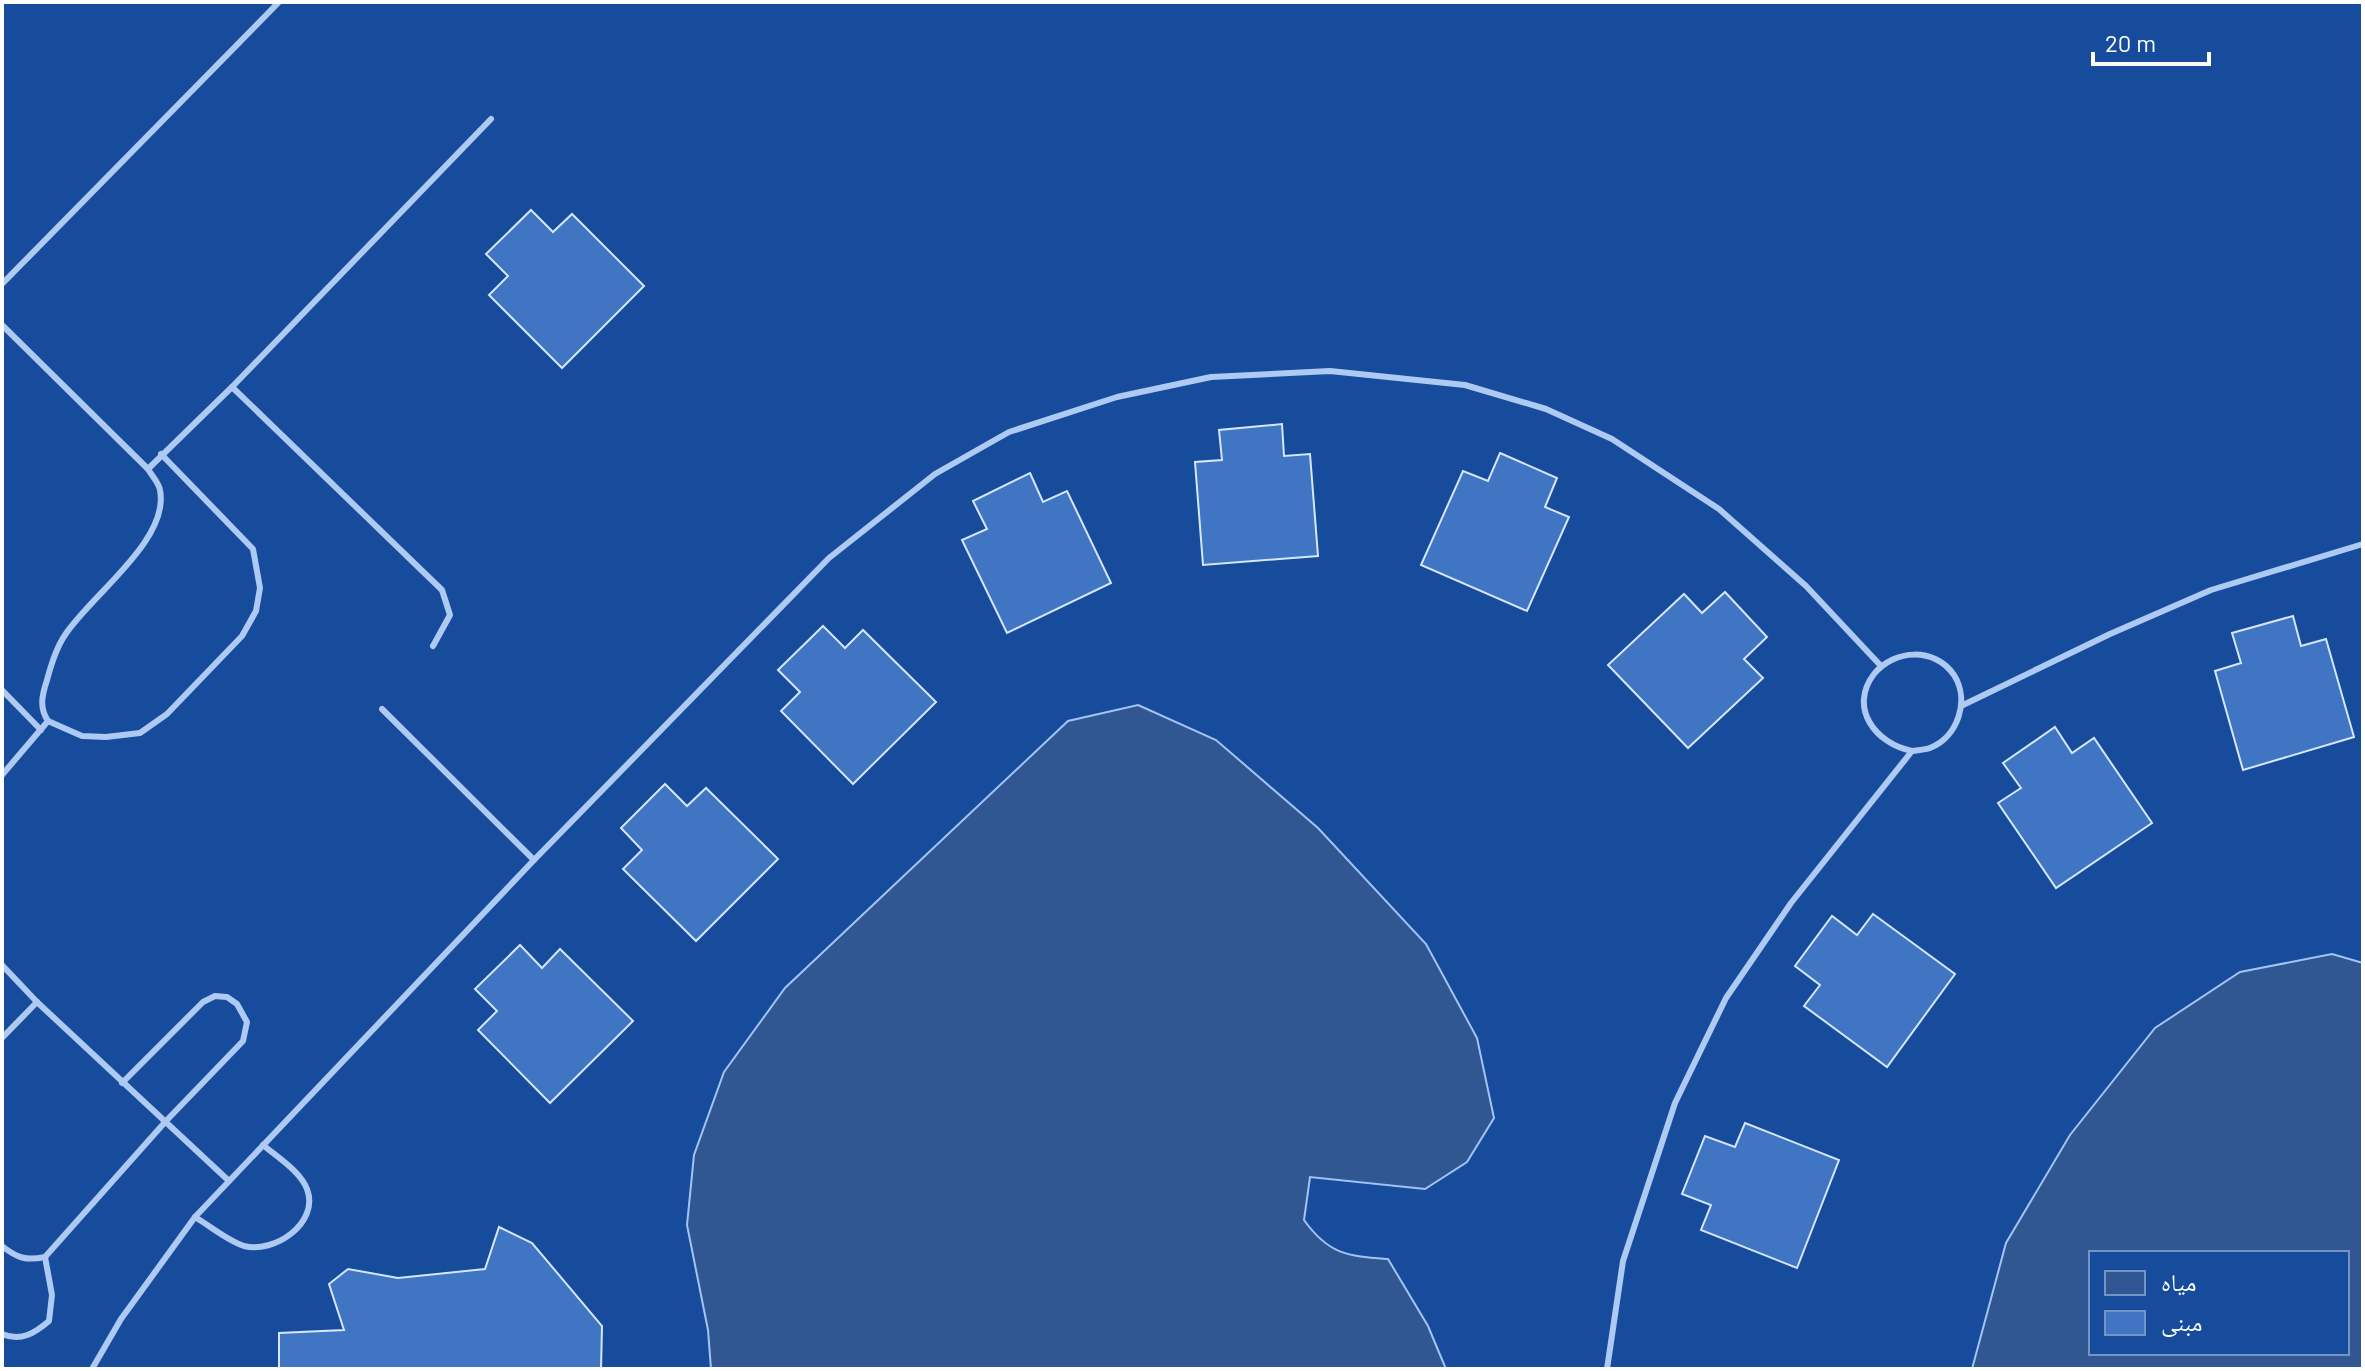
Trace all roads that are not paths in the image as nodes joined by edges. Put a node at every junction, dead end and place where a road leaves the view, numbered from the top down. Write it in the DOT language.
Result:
graph roads {
  1 [pos="279,2"];
  2 [pos="491,119"];
  3 [pos="2,284"];
  4 [pos="2,325"];
  5 [pos="232,387"];
  6 [pos="161,454"];
  7 [pos="148,469"];
  8 [pos="2363,544"];
  9 [pos="433,646"];
  10 [pos="1881,666"];
  11 [pos="2,690"];
  12 [pos="1961,706"];
  13 [pos="382,709"];
  14 [pos="48,721"];
  15 [pos="41,730"];
  16 [pos="1912,751"];
  17 [pos="2,775"];
  18 [pos="534,860"];
  19 [pos="2,965"];
  20 [pos="37,1002"];
  21 [pos="2,1038"];
  22 [pos="122,1083"];
  23 [pos="166,1121"];
  24 [pos="263,1145"];
  25 [pos="229,1181"];
  26 [pos="195,1217"];
  27 [pos="2,1246"];
  28 [pos="45,1257"];
  29 [pos="2,1334"];
  30 [pos="92,1369"];
  31 [pos="1607,1369"];
  1 -- 3 [label="lane"];
  2 -- 5 [label="lane"];
  4 -- 7 [label="lane"];
  5 -- 6 [label="lane"];
  5 -- 9 [label="lane"];
  6 -- 7 [label="lane"];
  6 -- 14 [label="lane"];
  7 -- 14 [label="lane"];
  8 -- 12 [label="lane"];
  10 -- 12 [label="lane"];
  10 -- 16 [label="lane"];
  10 -- 18 [label="lane"];
  11 -- 15 [label="lane"];
  12 -- 16 [label="lane"];
  13 -- 18 [label="lane"];
  14 -- 15 [label="lane"];
  15 -- 17 [label="lane"];
  16 -- 31 [label="lane"];
  18 -- 24 [label="lane"];
  19 -- 20 [label="lane"];
  20 -- 21 [label="lane"];
  20 -- 22 [label="lane"];
  22 -- 23 [label="lane"];
  22 -- 23 [label="lane"];
  23 -- 25 [label="lane"];
  23 -- 28 [label="lane"];
  24 -- 25 [label="lane"];
  24 -- 26 [label="lane"];
  25 -- 26 [label="lane"];
  26 -- 30 [label="lane"];
  27 -- 28 [label="lane"];
  28 -- 29 [label="lane"];
}
